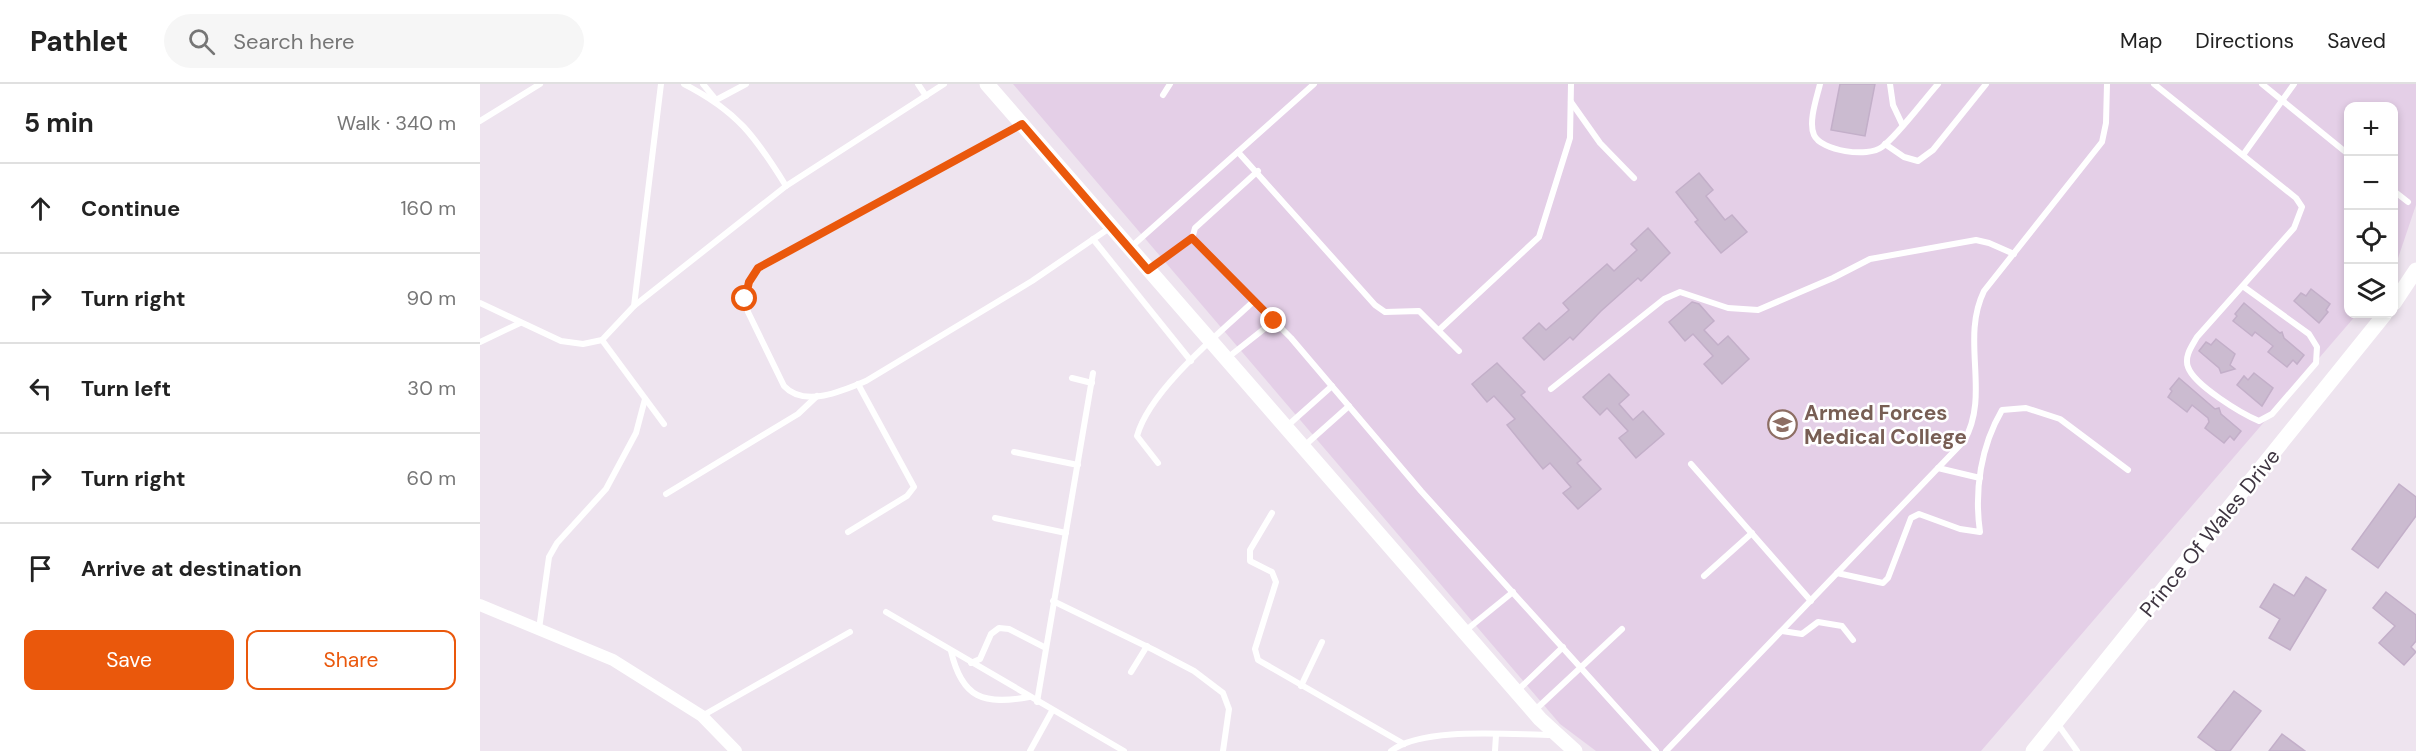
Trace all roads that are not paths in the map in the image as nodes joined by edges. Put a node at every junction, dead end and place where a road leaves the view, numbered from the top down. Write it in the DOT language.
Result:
graph roads {
  1 [pos="540,84"];
  2 [pos="661,84"];
  3 [pos="684,84"];
  4 [pos="704,84"];
  5 [pos="746,84"];
  6 [pos="918,84"];
  7 [pos="944,84"];
  8 [pos="987,84"];
  9 [pos="1170,84"];
  10 [pos="1314,84"];
  11 [pos="1571,84"];
  12 [pos="1820,84"];
  13 [pos="1890,84"];
  14 [pos="1938,84"];
  15 [pos="1986,84"];
  16 [pos="2107,84"];
  17 [pos="2154,84"];
  18 [pos="2262,84"];
  19 [pos="2294,84"];
  20 [pos="1163,95"];
  21 [pos="926,96"];
  22 [pos="716,100"];
  23 [pos="2282,100"];
  24 [pos="1571,102"];
  25 [pos="480,121"];
  26 [pos="1022,124"];
  27 [pos="1902,124"];
  28 [pos="1885,144"];
  29 [pos="2344,150"];
  30 [pos="1238,152"];
  31 [pos="2243,155"];
  32 [pos="1258,171"];
  33 [pos="1635,178"];
  34 [pos="786,186"];
  35 [pos="2398,194"];
  36 [pos="2408,202"];
  37 [pos="1111,227"];
  38 [pos="1192,238"];
  39 [pos="1093,239"];
  40 [pos="1129,249"];
  41 [pos="2014,254"];
  42 [pos="1148,270"];
  43 [pos="2414,279"];
  44 [pos="2244,287"];
  45 [pos="2398,298"];
  46 [pos="1254,301"];
  47 [pos="480,303"];
  48 [pos="634,306"];
  49 [pos="2382,318"];
  50 [pos="1274,321"];
  51 [pos="520,323"];
  52 [pos="1439,330"];
  53 [pos="602,340"];
  54 [pos="1210,341"];
  55 [pos="480,342"];
  56 [pos="1459,351"];
  57 [pos="1226,359"];
  58 [pos="1191,361"];
  59 [pos="1093,373"];
  60 [pos="1072,378"];
  61 [pos="1092,382"];
  62 [pos="858,384"];
  63 [pos="1332,386"];
  64 [pos="1551,389"];
  65 [pos="818,396"];
  66 [pos="645,399"];
  67 [pos="1348,406"];
  68 [pos="664,424"];
  69 [pos="1286,428"];
  70 [pos="1303,447"];
  71 [pos="1014,452"];
  72 [pos="1158,463"];
  73 [pos="1691,464"];
  74 [pos="1078,465"];
  75 [pos="1938,468"];
  76 [pos="2128,471"];
  77 [pos="1980,478"];
  78 [pos="666,494"];
  79 [pos="1272,513"];
  80 [pos="995,518"];
  81 [pos="848,532"];
  82 [pos="1066,533"];
  83 [pos="1752,533"];
  84 [pos="1837,573"];
  85 [pos="1704,576"];
  86 [pos="1514,592"];
  87 [pos="1810,600"];
  88 [pos="1053,601"];
  89 [pos="480,605"];
  90 [pos="886,612"];
  91 [pos="1622,628"];
  92 [pos="539,629"];
  93 [pos="1782,631"];
  94 [pos="850,632"];
  95 [pos="1464,632"];
  96 [pos="1853,640"];
  97 [pos="1322,642"];
  98 [pos="1147,646"];
  99 [pos="1563,647"];
  100 [pos="1046,648"];
  101 [pos="951,651"];
  102 [pos="971,663"];
  103 [pos="1582,668"];
  104 [pos="1131,672"];
  105 [pos="1301,686"];
  106 [pos="1516,691"];
  107 [pos="1029,697"];
  108 [pos="1037,702"];
  109 [pos="1052,711"];
  110 [pos="1534,711"];
  111 [pos="702,717"];
  112 [pos="2056,723"];
  113 [pos="1496,735"];
  114 [pos="1558,735"];
  115 [pos="1404,744"];
  116 [pos="736,751"];
  117 [pos="1030,751"];
  118 [pos="1124,751"];
  119 [pos="1223,751"];
  120 [pos="1391,751"];
  121 [pos="1495,751"];
  122 [pos="1575,751"];
  123 [pos="1656,751"];
  124 [pos="1666,751"];
  125 [pos="2033,751"];
  126 [pos="2077,751"];
  1 -- 25 [label="lane"];
  2 -- 48 [label="lane"];
  3 -- 22 [label="lane"];
  4 -- 22 [label="lane"];
  5 -- 22 [label="lane"];
  6 -- 21 [label="lane"];
  7 -- 21 [label="lane"];
  8 -- 26 [label="street"];
  9 -- 20 [label="lane"];
  10 -- 30 [label="lane"];
  11 -- 24 [label="lane"];
  12 -- 28 [label="lane"];
  13 -- 27 [label="lane"];
  14 -- 27 [label="lane"];
  15 -- 28 [label="lane"];
  16 -- 41 [label="lane"];
  17 -- 31 [label="lane"];
  18 -- 23 [label="lane"];
  19 -- 23 [label="lane"];
  21 -- 34 [label="lane"];
  22 -- 34 [label="lane"];
  23 -- 29 [label="lane"];
  23 -- 31 [label="lane"];
  24 -- 33 [label="lane"];
  24 -- 52 [label="lane"];
  26 -- 37 [label="street"];
  26 -- 65 [label="lane"];
  27 -- 28 [label="lane"];
  30 -- 32 [label="lane"];
  30 -- 40 [label="lane"];
  31 -- 44 [label="lane"];
  32 -- 38 [label="lane"];
  32 -- 52 [label="lane"];
  34 -- 48 [label="lane"];
  35 -- 36 [label="lane"];
  37 -- 39 [label="lane"];
  37 -- 40 [label="street"];
  38 -- 42 [label="lane"];
  38 -- 46 [label="lane"];
  39 -- 58 [label="lane"];
  39 -- 62 [label="lane"];
  40 -- 42 [label="street"];
  41 -- 64 [label="lane"];
  41 -- 75 [label="lane"];
  42 -- 54 [label="street"];
  43 -- 45 [label="street"];
  44 -- 44 [label="lane"];
  46 -- 50 [label="lane"];
  46 -- 54 [label="lane"];
  47 -- 51 [label="lane"];
  48 -- 53 [label="lane"];
  49 -- 112 [label="street, Prince Of Wales Drive"];
  50 -- 57 [label="lane"];
  50 -- 63 [label="lane"];
  51 -- 53 [label="lane"];
  51 -- 55 [label="lane"];
  52 -- 56 [label="lane"];
  53 -- 66 [label="lane"];
  54 -- 57 [label="street"];
  54 -- 58 [label="lane"];
  57 -- 69 [label="street"];
  58 -- 72 [label="lane"];
  59 -- 61 [label="lane"];
  60 -- 61 [label="lane"];
  61 -- 74 [label="lane"];
  62 -- 65 [label="lane"];
  62 -- 81 [label="lane"];
  63 -- 67 [label="lane"];
  63 -- 69 [label="lane"];
  65 -- 78 [label="lane"];
  66 -- 68 [label="lane"];
  66 -- 92 [label="lane"];
  67 -- 70 [label="lane"];
  67 -- 86 [label="lane"];
  69 -- 70 [label="street"];
  70 -- 95 [label="street"];
  71 -- 74 [label="lane"];
  73 -- 83 [label="lane"];
  74 -- 82 [label="lane"];
  75 -- 77 [label="lane"];
  75 -- 84 [label="lane"];
  76 -- 77 [label="lane"];
  77 -- 84 [label="lane"];
  79 -- 105 [label="lane"];
  80 -- 82 [label="lane"];
  82 -- 88 [label="lane"];
  83 -- 85 [label="lane"];
  83 -- 87 [label="lane"];
  84 -- 87 [label="lane"];
  86 -- 95 [label="lane"];
  86 -- 99 [label="lane"];
  87 -- 93 [label="lane"];
  88 -- 98 [label="lane"];
  88 -- 100 [label="lane"];
  89 -- 92 [label="street"];
  90 -- 101 [label="lane"];
  91 -- 103 [label="lane"];
  92 -- 111 [label="street"];
  93 -- 96 [label="lane"];
  93 -- 124 [label="lane"];
  94 -- 111 [label="lane"];
  95 -- 106 [label="street"];
  97 -- 105 [label="lane"];
  98 -- 104 [label="lane"];
  98 -- 119 [label="lane"];
  99 -- 103 [label="lane"];
  99 -- 106 [label="lane"];
  100 -- 102 [label="lane"];
  100 -- 108 [label="lane"];
  101 -- 102 [label="lane"];
  101 -- 107 [label="lane"];
  102 -- 107 [label="lane"];
  103 -- 110 [label="lane"];
  103 -- 123 [label="lane"];
  105 -- 115 [label="lane"];
  106 -- 110 [label="street"];
  107 -- 108 [label="lane"];
  108 -- 109 [label="lane"];
  109 -- 117 [label="lane"];
  109 -- 118 [label="lane"];
  110 -- 114 [label="street"];
  111 -- 116 [label="street"];
  112 -- 125 [label="street, Prince Of Wales Drive"];
  112 -- 126 [label="lane"];
  113 -- 114 [label="lane"];
  113 -- 115 [label="lane"];
  113 -- 121 [label="lane"];
  114 -- 122 [label="street"];
  115 -- 120 [label="lane"];
}
